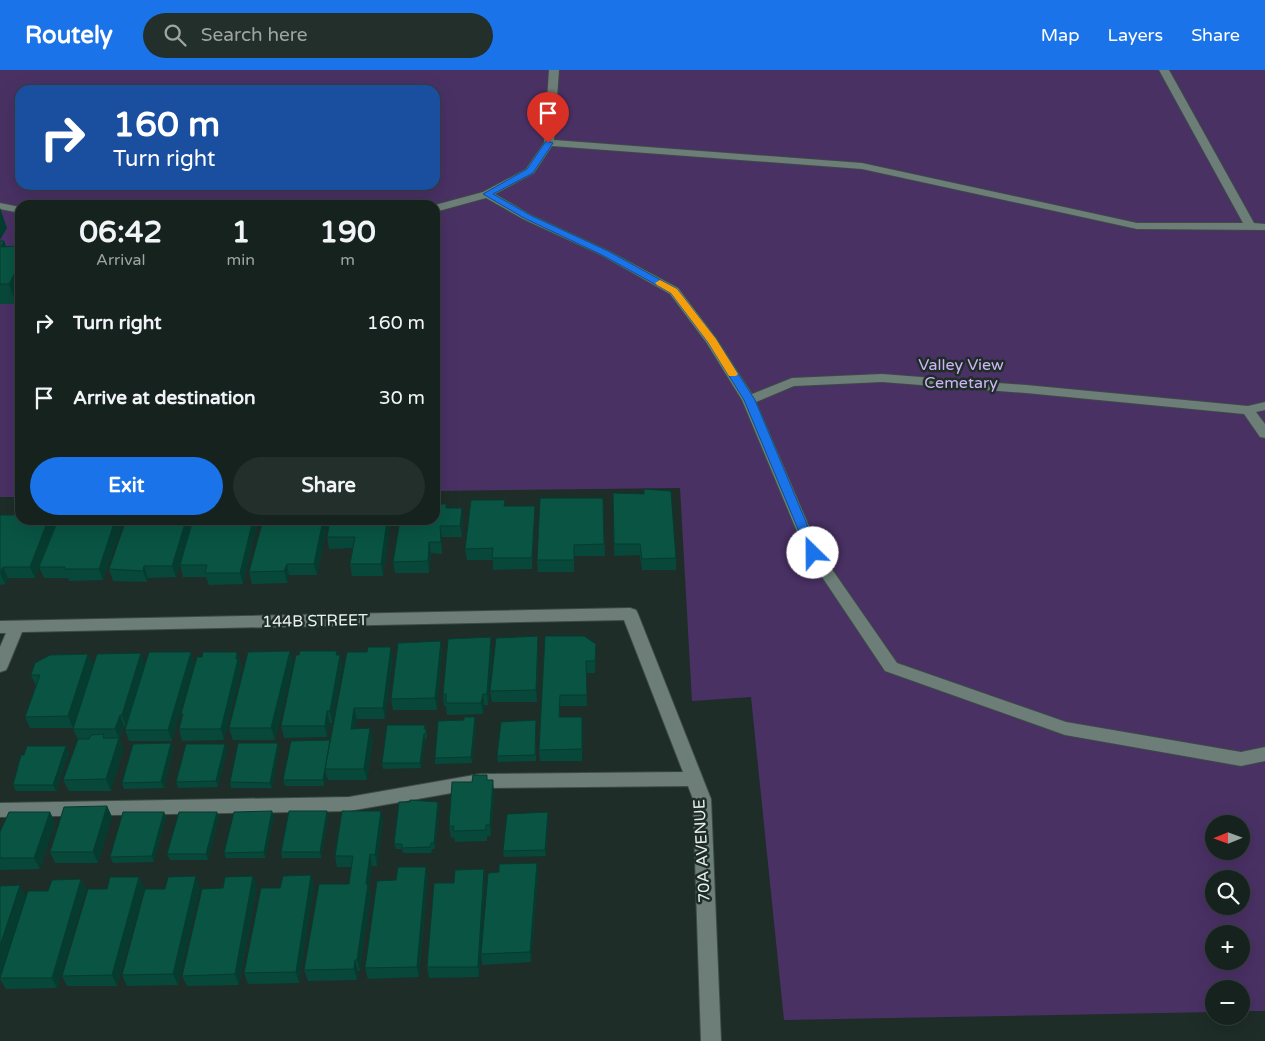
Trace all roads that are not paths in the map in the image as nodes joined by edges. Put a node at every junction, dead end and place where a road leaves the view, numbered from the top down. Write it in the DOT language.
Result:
graph roads {
  1 [pos="554,70"];
  2 [pos="1164,70"];
  3 [pos="548,143"];
  4 [pos="487,194"];
  5 [pos="0,206"];
  6 [pos="440,208"];
  7 [pos="15,209"];
  8 [pos="1250,226"];
  9 [pos="1265,226"];
  10 [pos="750,400"];
  11 [pos="1265,406"];
  12 [pos="1248,410"];
  13 [pos="1265,434"];
  14 [pos="630,614"];
  15 [pos="8,627"];
  16 [pos="0,666"];
  17 [pos="1265,754"];
  18 [pos="694,779"];
  19 [pos="0,810"];
  20 [pos="710,1041"];
  1 -- 3 [label="street"];
  2 -- 8 [label="street"];
  3 -- 4 [label="street"];
  3 -- 8 [label="street"];
  4 -- 6 [label="street"];
  4 -- 10 [label="street"];
  5 -- 7 [label="street"];
  8 -- 9 [label="street"];
  10 -- 12 [label="street"];
  10 -- 17 [label="street"];
  11 -- 12 [label="street"];
  12 -- 13 [label="street"];
  14 -- 15 [label="street, 144B STREET"];
  14 -- 18 [label="street, 70A AVENUE"];
  15 -- 16 [label="street"];
  18 -- 19 [label="street"];
  18 -- 20 [label="street, 70A AVENUE"];
}
